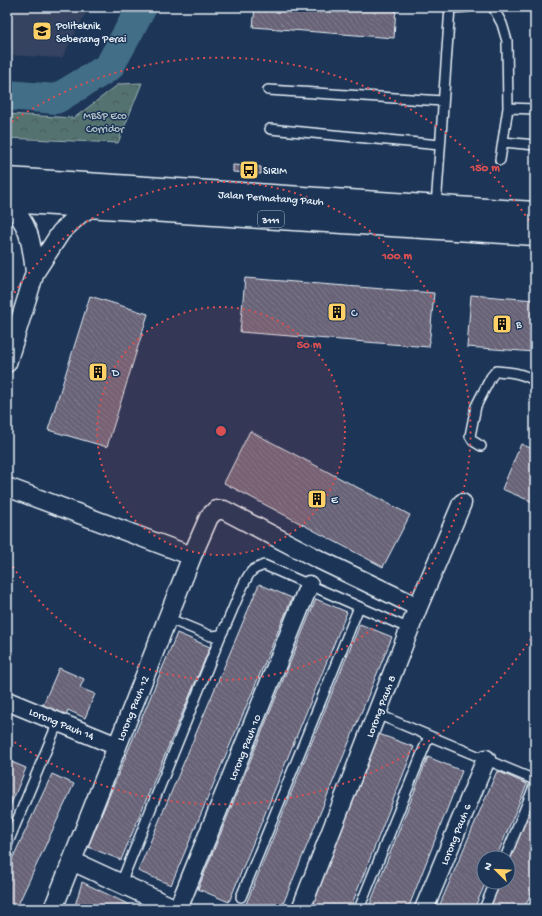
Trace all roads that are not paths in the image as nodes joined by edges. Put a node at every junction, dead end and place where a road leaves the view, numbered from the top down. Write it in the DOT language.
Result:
graph roads {
  1 [pos="450,7"];
  2 [pos="467,7"];
  3 [pos="492,7"];
  4 [pos="268,90"];
  5 [pos="443,101"];
  6 [pos="508,108"];
  7 [pos="535,109"];
  8 [pos="270,129"];
  9 [pos="503,142"];
  10 [pos="535,144"];
  11 [pos="440,145"];
  12 [pos="500,160"];
  13 [pos="7,179"];
  14 [pos="7,201"];
  15 [pos="92,207"];
  16 [pos="436,208"];
  17 [pos="535,213"];
  18 [pos="535,234"];
  19 [pos="35,272"];
  20 [pos="8,354"];
  21 [pos="535,382"];
  22 [pos="481,446"];
  23 [pos="7,487"];
  24 [pos="462,503"];
  25 [pos="192,556"];
  26 [pos="309,585"];
  27 [pos="359,607"];
  28 [pos="418,608"];
  29 [pos="167,618"];
  30 [pos="410,629"];
  31 [pos="221,634"];
  32 [pos="7,701"];
  33 [pos="377,714"];
  34 [pos="58,722"];
  35 [pos="429,736"];
  36 [pos="117,746"];
  37 [pos="486,759"];
  38 [pos="535,780"];
  39 [pos="535,784"];
  40 [pos="7,845"];
  41 [pos="507,850"];
  42 [pos="72,861"];
  43 [pos="120,883"];
  44 [pos="492,890"];
  45 [pos="241,897"];
  46 [pos="53,909"];
  47 [pos="177,909"];
  48 [pos="301,909"];
  49 [pos="359,909"];
  50 [pos="424,909"];
  51 [pos="484,909"];
  1 -- 2 [label="lane"];
  1 -- 5 [label="lane"];
  3 -- 6 [label="lane"];
  4 -- 5 [label="lane"];
  5 -- 11 [label="lane"];
  6 -- 7 [label="lane"];
  6 -- 9 [label="lane"];
  8 -- 11 [label="lane"];
  9 -- 10 [label="lane"];
  9 -- 12 [label="lane"];
  11 -- 16 [label="lane"];
  13 -- 16 [label="main road, Jalan Permatang Pauh / 3111"];
  14 -- 15 [label="main road, Jalan Permatang Pauh / 3111"];
  14 -- 19 [label="street"];
  15 -- 18 [label="main road, Jalan Permatang Pauh / 3111"];
  15 -- 19 [label="street"];
  16 -- 17 [label="main road, Jalan Permatang Pauh / 3111"];
  19 -- 20 [label="street"];
  21 -- 22 [label="lane"];
  23 -- 25 [label="street"];
  24 -- 28 [label="street, Lorong Pauh 8"];
  25 -- 28 [label="street, Lorong Pauh 12"];
  25 -- 29 [label="street, Lorong Pauh 12"];
  26 -- 27 [label="lane"];
  26 -- 31 [label="lane"];
  26 -- 47 [label="street, Lorong Pauh 10"];
  27 -- 30 [label="lane"];
  27 -- 45 [label="lane"];
  28 -- 30 [label="street, Lorong Pauh 8"];
  29 -- 31 [label="lane"];
  29 -- 36 [label="street, Lorong Pauh 12"];
  30 -- 33 [label="street, Lorong Pauh 8"];
  31 -- 43 [label="lane"];
  32 -- 34 [label="street, Lorong Pauh 14"];
  33 -- 35 [label="lane"];
  33 -- 48 [label="street, Lorong Pauh 8"];
  34 -- 36 [label="street, Lorong Pauh 14"];
  34 -- 40 [label="lane"];
  35 -- 37 [label="lane"];
  35 -- 49 [label="lane"];
  36 -- 42 [label="street, Lorong Pauh 12"];
  37 -- 38 [label="lane"];
  37 -- 50 [label="street, Lorong Pauh 6"];
  39 -- 41 [label="lane"];
  42 -- 43 [label="street"];
  42 -- 46 [label="street, Lorong Pauh 12"];
  43 -- 47 [label="street"];
  44 -- 51 [label="lane"];
}
